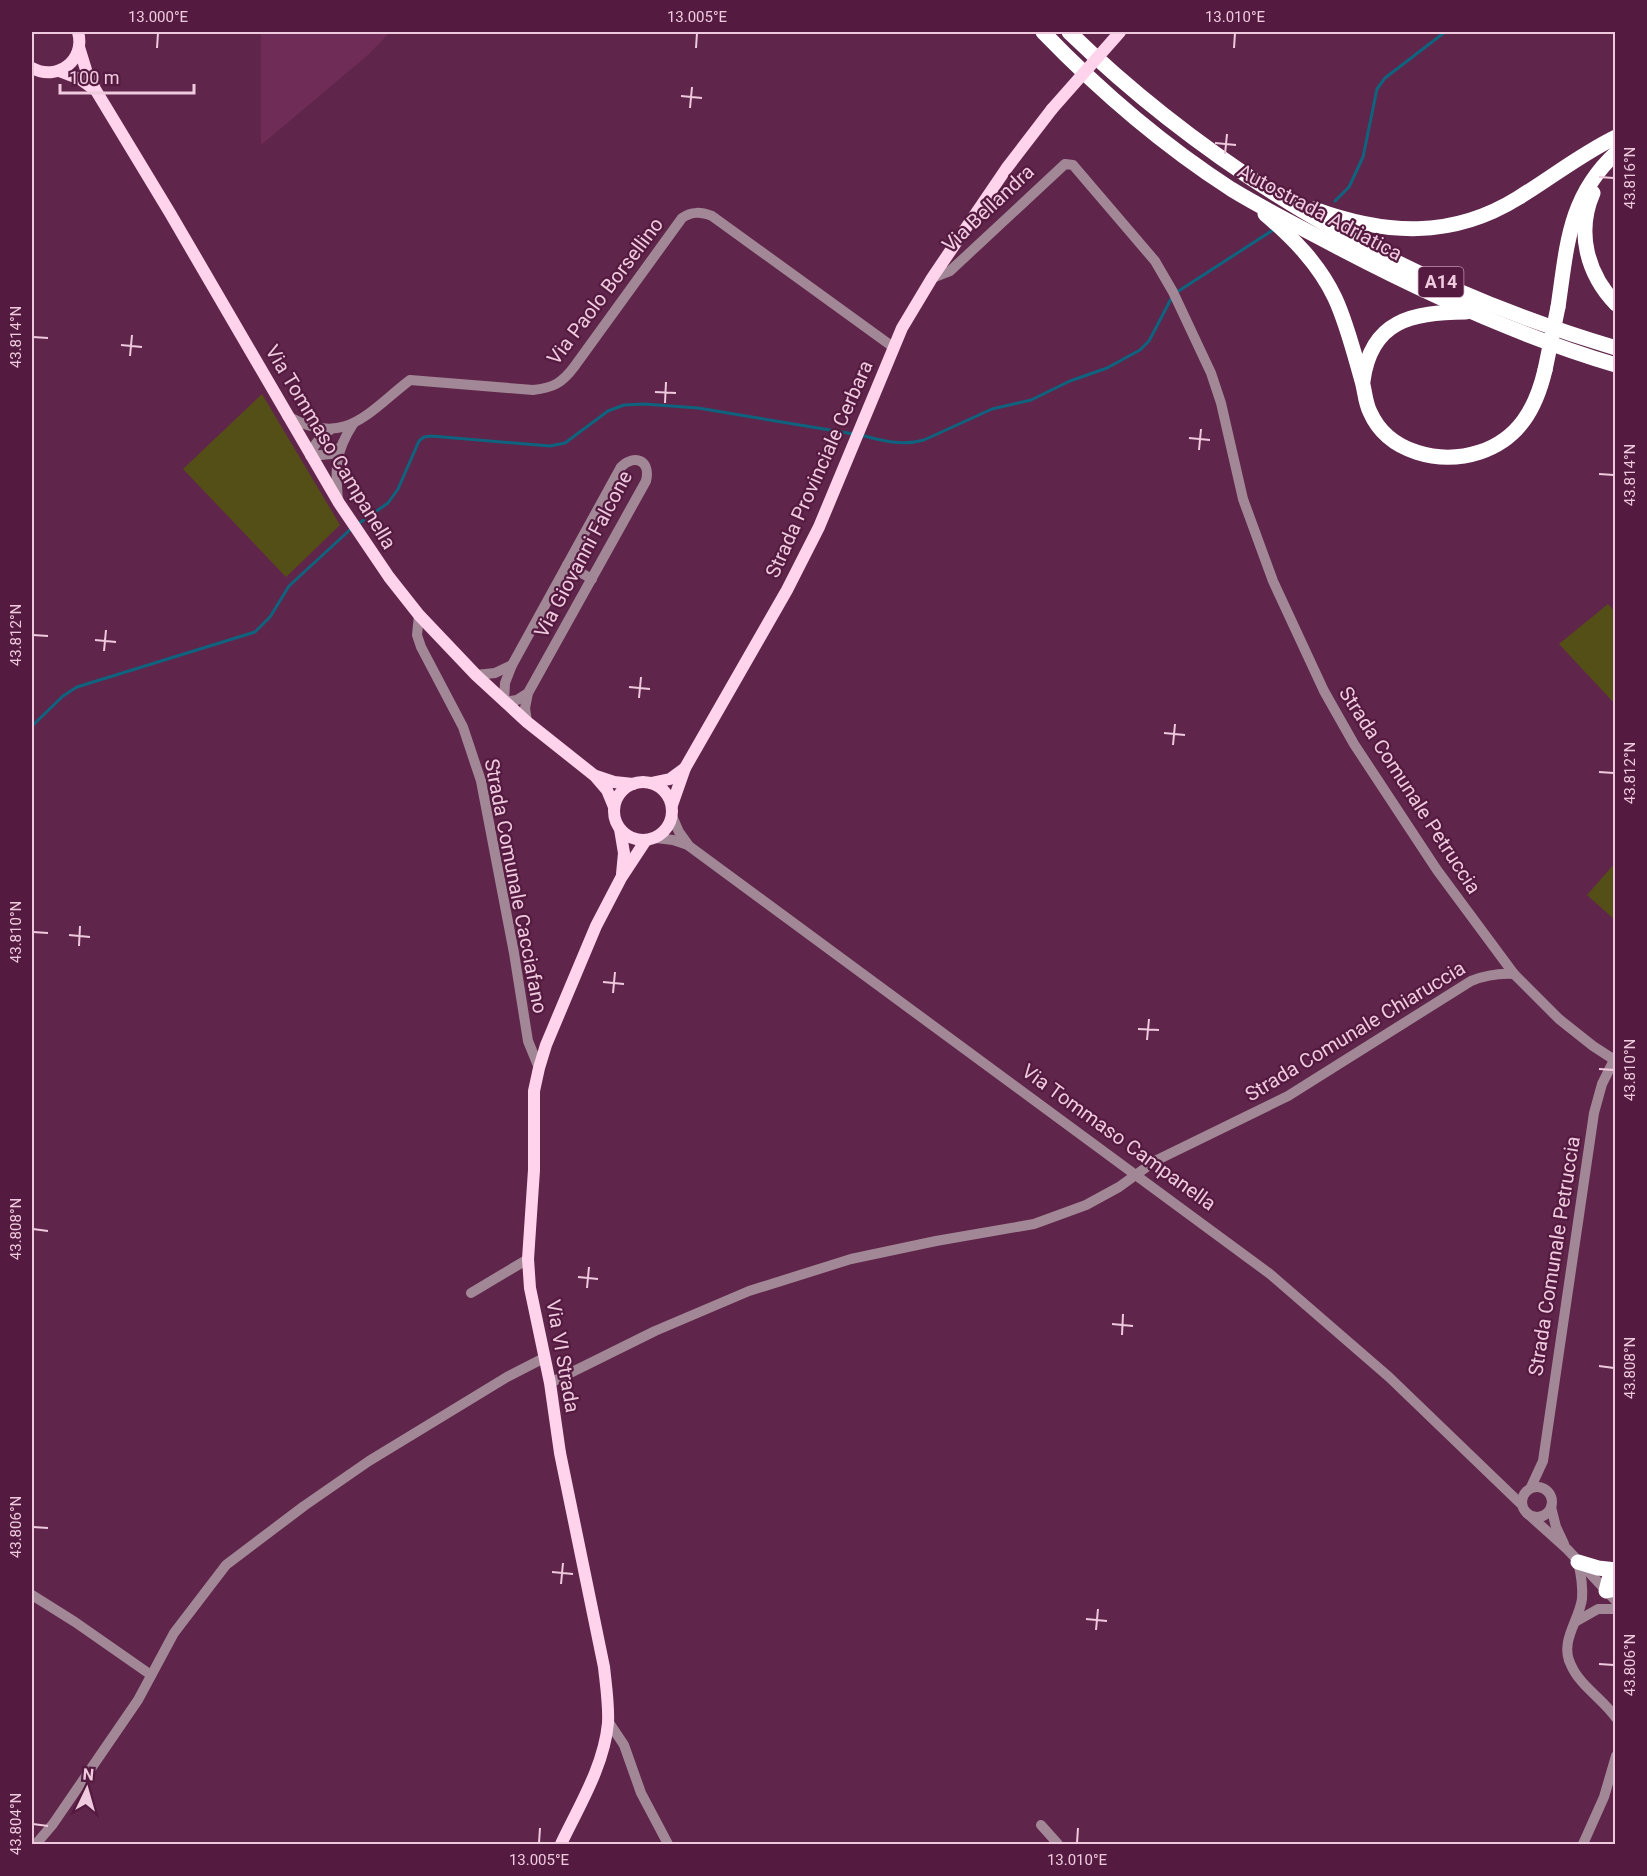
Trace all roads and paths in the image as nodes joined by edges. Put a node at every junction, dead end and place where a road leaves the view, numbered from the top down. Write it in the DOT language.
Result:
graph roads {
  1 [pos="78,32"];
  2 [pos="1043,32"];
  3 [pos="1069,32"];
  4 [pos="1120,32"];
  5 [pos="79,47"];
  6 [pos="32,68"];
  7 [pos="59,71"];
  8 [pos="95,89"];
  9 [pos="1616,137"];
  10 [pos="1616,153"];
  11 [pos="1616,161"];
  12 [pos="1275,195"];
  13 [pos="1243,196"];
  14 [pos="932,278"];
  15 [pos="1175,295"];
  16 [pos="1616,304"];
  17 [pos="1471,312"];
  18 [pos="893,347"];
  19 [pos="1616,348"];
  20 [pos="1616,365"];
  21 [pos="1363,384"];
  22 [pos="287,416"];
  23 [pos="353,424"];
  24 [pos="330,430"];
  25 [pos="339,448"];
  26 [pos="310,456"];
  27 [pos="339,504"];
  28 [pos="567,565"];
  29 [pos="592,579"];
  30 [pos="419,615"];
  31 [pos="512,665"];
  32 [pos="476,675"];
  33 [pos="528,693"];
  34 [pos="504,702"];
  35 [pos="527,722"];
  36 [pos="685,768"];
  37 [pos="595,776"];
  38 [pos="651,783"];
  39 [pos="633,784"];
  40 [pos="614,807"];
  41 [pos="672,811"];
  42 [pos="620,829"];
  43 [pos="651,839"];
  44 [pos="689,846"];
  45 [pos="621,878"];
  46 [pos="1515,974"];
  47 [pos="1614,1058"];
  48 [pos="539,1068"];
  49 [pos="1137,1174"];
  50 [pos="528,1260"];
  51 [pos="471,1293"];
  52 [pos="544,1358"];
  53 [pos="550,1383"];
  54 [pos="1543,1461"];
  55 [pos="1503,1487"];
  56 [pos="1528,1490"];
  57 [pos="1549,1493"];
  58 [pos="1551,1507"];
  59 [pos="1525,1509"];
  60 [pos="1567,1549"];
  61 [pos="1578,1562"];
  62 [pos="1616,1571"];
  63 [pos="1612,1594"];
  64 [pos="33,1596"];
  65 [pos="1582,1600"];
  66 [pos="1616,1609"];
  67 [pos="1598,1610"];
  68 [pos="1575,1622"];
  69 [pos="151,1675"];
  70 [pos="1616,1719"];
  71 [pos="608,1721"];
  72 [pos="606,1740"];
  73 [pos="624,1744"];
  74 [pos="1616,1756"];
  75 [pos="1041,1825"];
  76 [pos="36,1845"];
  77 [pos="561,1845"];
  78 [pos="668,1845"];
  79 [pos="1058,1845"];
  80 [pos="1583,1845"];
  1 -- 5 [label="main road, Via Tommaso Campanella"];
  2 -- 13 [label="highway, Autostrada Adriatica / A14"];
  3 -- 12 [label="highway, Autostrada Adriatica / A14"];
  4 -- 14 [label="main road, Via Bellandra, bridge"];
  5 -- 7 [label="main road"];
  5 -- 8 [label="main road, Via Tommaso Campanella"];
  6 -- 7 [label="main road"];
  7 -- 8 [label="main road"];
  8 -- 22 [label="main road, Via Tommaso Campanella"];
  9 -- 12 [label="highway, A14"];
  10 -- 21 [label="highway, A14, bridge"];
  11 -- 16 [label="highway"];
  12 -- 19 [label="highway, Autostrada Adriatica / A14"];
  13 -- 17 [label="highway, Autostrada Adriatica / A14"];
  13 -- 21 [label="highway, A14"];
  14 -- 15 [label="street, Via Bellandra"];
  14 -- 18 [label="main road, Strada Provinciale Cerbara"];
  15 -- 46 [label="street, Strada Comunale Petruccia"];
  17 -- 20 [label="highway, Autostrada Adriatica / A14"];
  17 -- 21 [label="highway, A14"];
  18 -- 23 [label="street, Via Paolo Borsellino"];
  18 -- 36 [label="main road, Strada Provinciale Cerbara"];
  22 -- 24 [label="street, Via Paolo Borsellino"];
  22 -- 26 [label="main road, Via Tommaso Campanella"];
  23 -- 24 [label="street, Via Paolo Borsellino"];
  23 -- 25 [label="street, Via Paolo Borsellino"];
  24 -- 26 [label="street"];
  25 -- 26 [label="street"];
  25 -- 27 [label="street, Via Paolo Borsellino"];
  26 -- 27 [label="main road, Via Tommaso Campanella"];
  27 -- 30 [label="main road, Via Tommaso Campanella"];
  28 -- 29 [label="street"];
  28 -- 29 [label="street, Via Giovanni Falcone"];
  28 -- 31 [label="street, Via Giovanni Falcone"];
  29 -- 33 [label="street, Via Giovanni Falcone"];
  30 -- 32 [label="main road, Via Tommaso Campanella"];
  30 -- 48 [label="street, Strada Comunale Cacciafano"];
  31 -- 32 [label="street"];
  31 -- 34 [label="street, Via Giovanni Falcone"];
  32 -- 34 [label="main road, Via Tommaso Campanella"];
  33 -- 34 [label="street"];
  33 -- 35 [label="street, Via Giovanni Falcone"];
  34 -- 35 [label="main road, Via Tommaso Campanella"];
  35 -- 37 [label="main road, Via Tommaso Campanella"];
  36 -- 38 [label="main road"];
  36 -- 41 [label="main road, Strada Provinciale Cerbara"];
  37 -- 39 [label="main road, Via Tommaso Campanella"];
  37 -- 40 [label="main road, Via Tommaso Campanella"];
  38 -- 39 [label="main road"];
  38 -- 41 [label="main road"];
  39 -- 40 [label="main road"];
  40 -- 42 [label="main road"];
  41 -- 43 [label="main road, Strada Provinciale Cerbara"];
  41 -- 44 [label="street, Via Tommaso Campanella"];
  42 -- 43 [label="main road"];
  42 -- 45 [label="main road, Via VI Strada"];
  43 -- 44 [label="street, Via Tommaso Campanella"];
  43 -- 45 [label="main road, Via VI Strada"];
  44 -- 49 [label="street, Via Tommaso Campanella"];
  45 -- 48 [label="main road, Via VI Strada"];
  46 -- 47 [label="street, Strada Comunale Petruccia"];
  46 -- 49 [label="street, Strada Comunale Chiaruccia"];
  47 -- 54 [label="street, Strada Comunale Petruccia"];
  48 -- 50 [label="main road, Via VI Strada"];
  49 -- 53 [label="street, Strada Comunale Chiaruccia"];
  49 -- 55 [label="street, Via Tommaso Campanella"];
  50 -- 51 [label="street"];
  50 -- 52 [label="main road, Via VI Strada"];
  52 -- 53 [label="main road, Via VI Strada"];
  52 -- 69 [label="street"];
  53 -- 71 [label="main road, Via VI Strada"];
  54 -- 56 [label="street, Strada Comunale Petruccia"];
  54 -- 57 [label="street, Strada Comunale Petruccia"];
  55 -- 56 [label="street"];
  55 -- 59 [label="street, Via Tommaso Campanella"];
  56 -- 57 [label="street"];
  56 -- 59 [label="street"];
  57 -- 58 [label="street, Via Tommaso Campanella"];
  58 -- 59 [label="street"];
  58 -- 60 [label="street, Via Tommaso Campanella"];
  59 -- 60 [label="street, Via Tommaso Campanella"];
  60 -- 61 [label="street, Via Tommaso Campanella"];
  61 -- 62 [label="highway"];
  61 -- 63 [label="street, Via Tommaso Campanella"];
  61 -- 65 [label="street"];
  62 -- 63 [label="highway"];
  63 -- 65 [label="street"];
  63 -- 67 [label="street"];
  64 -- 69 [label="street"];
  65 -- 68 [label="street"];
  66 -- 67 [label="street"];
  67 -- 68 [label="street"];
  68 -- 70 [label="street"];
  69 -- 76 [label="street"];
  71 -- 72 [label="main road, Via VI Strada"];
  71 -- 73 [label="street"];
  72 -- 73 [label="street"];
  72 -- 77 [label="main road, Via VI Strada"];
  73 -- 78 [label="street"];
  74 -- 80 [label="street"];
  75 -- 79 [label="street"];
}
